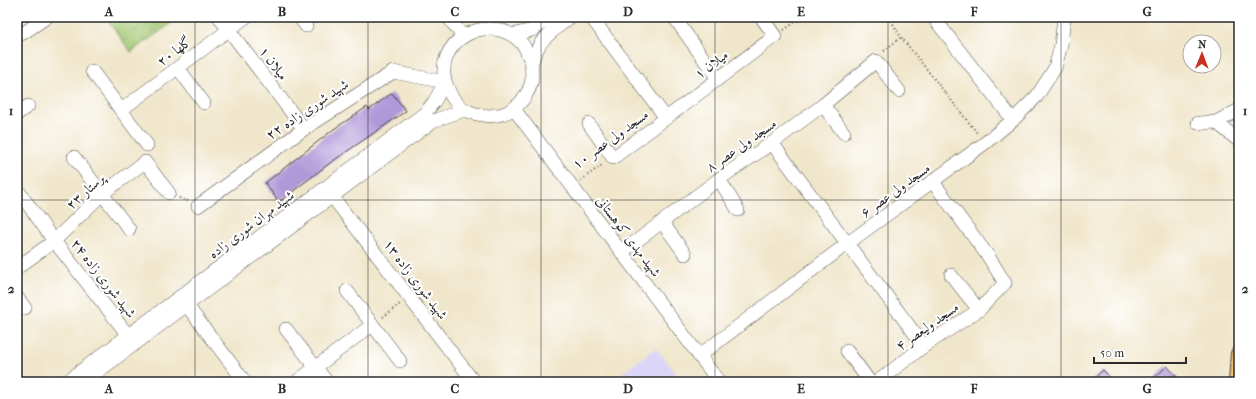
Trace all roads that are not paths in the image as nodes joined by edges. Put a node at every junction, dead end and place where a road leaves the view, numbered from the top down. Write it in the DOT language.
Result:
graph roads {
  1 [pos="47,17"];
  2 [pos="219,17"];
  3 [pos="246,17"];
  4 [pos="448,17"];
  5 [pos="552,17"];
  6 [pos="570,17"];
  7 [pos="591,17"];
  8 [pos="674,17"];
  9 [pos="761,17"];
  10 [pos="933,17"];
  11 [pos="1064,17"];
  12 [pos="229,30"];
  13 [pos="512,35"];
  14 [pos="17,36"];
  15 [pos="463,36"];
  16 [pos="532,63"];
  17 [pos="178,68"];
  18 [pos="92,71"];
  19 [pos="718,79"];
  20 [pos="445,82"];
  21 [pos="899,91"];
  22 [pos="204,103"];
  23 [pos="823,105"];
  24 [pos="28,106"];
  25 [pos="514,109"];
  26 [pos="121,110"];
  27 [pos="464,110"];
  28 [pos="1239,110"];
  29 [pos="17,114"];
  30 [pos="666,118"];
  31 [pos="1013,120"];
  32 [pos="1216,122"];
  33 [pos="1198,123"];
  34 [pos="589,124"];
  35 [pos="304,129"];
  36 [pos="844,133"];
  37 [pos="1239,142"];
  38 [pos="772,143"];
  39 [pos="147,145"];
  40 [pos="74,157"];
  41 [pos="719,180"];
  42 [pos="933,182"];
  43 [pos="17,189"];
  44 [pos="329,192"];
  45 [pos="169,193"];
  46 [pos="102,194"];
  47 [pos="198,206"];
  48 [pos="738,210"];
  49 [pos="662,222"];
  50 [pos="129,229"];
  51 [pos="54,241"];
  52 [pos="848,243"];
  53 [pos="622,252"];
  54 [pos="685,254"];
  55 [pos="17,268"];
  56 [pos="951,274"];
  57 [pos="347,291"];
  58 [pos="184,301"];
  59 [pos="979,310"];
  60 [pos="372,325"];
  61 [pos="286,329"];
  62 [pos="128,335"];
  63 [pos="924,346"];
  64 [pos="847,351"];
  65 [pos="1239,354"];
  66 [pos="699,356"];
  67 [pos="400,361"];
  68 [pos="316,367"];
  69 [pos="66,382"];
  70 [pos="84,382"];
  71 [pos="245,382"];
  72 [pos="296,382"];
  73 [pos="327,382"];
  74 [pos="474,382"];
  75 [pos="719,382"];
  76 [pos="870,382"];
  77 [pos="877,382"];
  78 [pos="1238,382"];
  1 -- 14 [label="street"];
  2 -- 12 [label="street, میلان ۱"];
  3 -- 12 [label="street, گلها ۲۰"];
  4 -- 15 [label="street"];
  5 -- 13 [label="street"];
  6 -- 16 [label="street"];
  7 -- 30 [label="street"];
  8 -- 19 [label="street"];
  9 -- 19 [label="street, میلان ۱"];
  10 -- 31 [label="street"];
  11 -- 31 [label="street, مسجد ولی عصر ۶"];
  12 -- 17 [label="street, گلها ۲۰"];
  12 -- 35 [label="street, میلان ۱"];
  13 -- 15 [label="street"];
  13 -- 16 [label="street"];
  15 -- 20 [label="street"];
  16 -- 25 [label="street"];
  17 -- 22 [label="street"];
  17 -- 26 [label="street, گلها ۲۰"];
  18 -- 26 [label="street"];
  19 -- 30 [label="street, میلان ۱"];
  20 -- 27 [label="street"];
  20 -- 35 [label="street, شهید شوری زاده ۲۲"];
  20 -- 44 [label="street, شهید مهران شوری زاده"];
  21 -- 23 [label="street, مسجد ولی عصر ۸"];
  23 -- 36 [label="street"];
  23 -- 38 [label="street, مسجد ولی عصر ۸"];
  24 -- 29 [label="street"];
  25 -- 27 [label="street"];
  25 -- 53 [label="street, شهید مهدی کوهستانی"];
  26 -- 39 [label="street"];
  27 -- 44 [label="street, شهید مهران شوری زاده"];
  28 -- 32 [label="street"];
  30 -- 34 [label="street, مسجد ولی عصر ۱۰"];
  31 -- 42 [label="street, مسجد ولی عصر ۶"];
  32 -- 33 [label="street"];
  32 -- 37 [label="street"];
  35 -- 47 [label="street, شهید شوری زاده ۲۲"];
  38 -- 41 [label="street, مسجد ولی عصر ۸"];
  38 -- 52 [label="street"];
  40 -- 46 [label="street"];
  41 -- 48 [label="street"];
  41 -- 49 [label="street, مسجد ولی عصر ۸"];
  42 -- 52 [label="street, مسجد ولی عصر ۶"];
  42 -- 59 [label="street"];
  43 -- 51 [label="street, شهید شوری زاده ۲۴"];
  44 -- 58 [label="street, شهید مهران شوری زاده"];
  44 -- 74 [label="street, شهید شوری زاده ۱۳"];
  45 -- 46 [label="street, پرستار ۲۳"];
  46 -- 50 [label="street"];
  46 -- 51 [label="street, پرستار ۲۳"];
  49 -- 53 [label="street, مسجد ولی عصر ۸"];
  49 -- 54 [label="street"];
  51 -- 55 [label="street, پرستار ۲۳"];
  51 -- 62 [label="street, شهید شوری زاده ۲۴"];
  52 -- 63 [label="street"];
  52 -- 66 [label="street, مسجد ولی عصر ۶"];
  53 -- 66 [label="street, شهید مهدی کوهستانی"];
  56 -- 59 [label="street, مسجد ولیعصر ۴"];
  57 -- 60 [label="street"];
  58 -- 62 [label="street, شهید مهران شوری زاده"];
  58 -- 70 [label="street, شهید مهران شوری زاده"];
  58 -- 71 [label="street"];
  59 -- 63 [label="street, مسجد ولیعصر ۴"];
  60 -- 67 [label="street"];
  60 -- 68 [label="street"];
  61 -- 68 [label="street"];
  62 -- 69 [label="street, شهید مهران شوری زاده"];
  63 -- 77 [label="street, مسجد ولیعصر ۴"];
  64 -- 76 [label="street"];
  65 -- 78 [label="main road"];
  66 -- 75 [label="street, شهید مهدی کوهستانی"];
  68 -- 72 [label="street"];
  68 -- 73 [label="street"];
}
